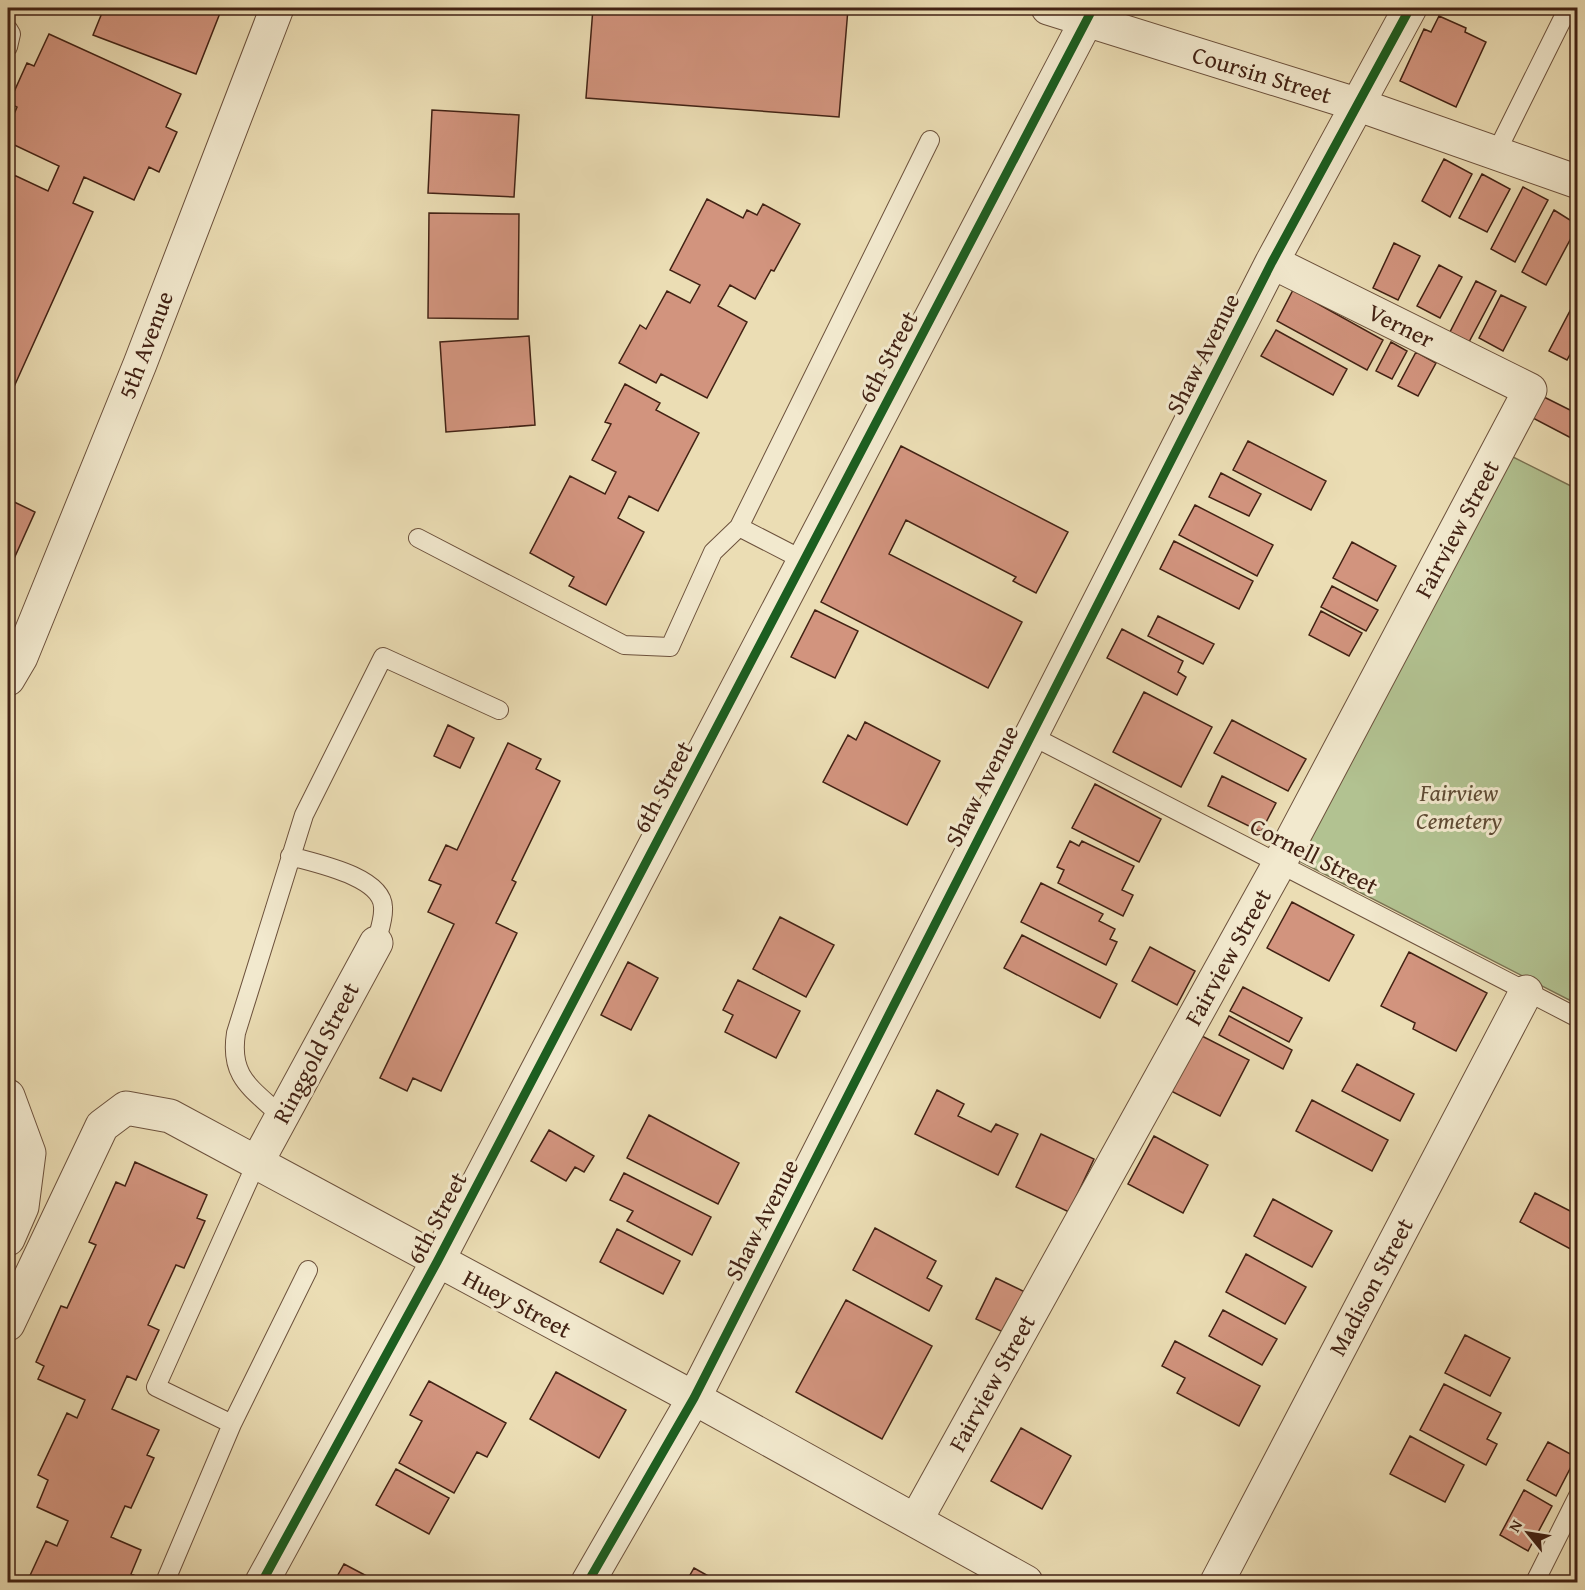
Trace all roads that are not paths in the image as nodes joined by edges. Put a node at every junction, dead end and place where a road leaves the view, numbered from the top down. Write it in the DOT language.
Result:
graph roads {
  1 [pos="277,8"];
  2 [pos="1048,8"];
  3 [pos="1410,8"];
  4 [pos="1568,8"];
  5 [pos="1090,14"];
  6 [pos="8,29"];
  7 [pos="8,47"];
  8 [pos="1359,105"];
  9 [pos="930,140"];
  10 [pos="1496,153"];
  11 [pos="1578,182"];
  12 [pos="1272,262"];
  13 [pos="1530,390"];
  14 [pos="739,527"];
  15 [pos="418,538"];
  16 [pos="803,560"];
  17 [pos="8,679"];
  18 [pos="499,710"];
  19 [pos="1030,735"];
  20 [pos="290,856"];
  21 [pos="1278,866"];
  22 [pos="375,943"];
  23 [pos="1526,992"];
  24 [pos="1578,1018"];
  25 [pos="8,1096"];
  26 [pos="282,1117"];
  27 [pos="256,1164"];
  28 [pos="8,1239"];
  29 [pos="437,1262"];
  30 [pos="308,1270"];
  31 [pos="8,1324"];
  32 [pos="694,1398"];
  33 [pos="232,1424"];
  34 [pos="1578,1496"];
  35 [pos="916,1520"];
  36 [pos="165,1582"];
  37 [pos="262,1582"];
  38 [pos="588,1582"];
  39 [pos="1026,1582"];
  40 [pos="1217,1582"];
  41 [pos="1535,1582"];
  1 -- 17 [label="street, 5th Avenue"];
  2 -- 5 [label="street, Coursin Street"];
  3 -- 8 [label="street, Shaw Avenue"];
  4 -- 10 [label="lane"];
  5 -- 8 [label="street, Coursin Street"];
  5 -- 16 [label="street, 6th Street"];
  6 -- 7 [label="lane"];
  8 -- 10 [label="street, Coursin Street"];
  8 -- 12 [label="street, Shaw Avenue"];
  9 -- 14 [label="lane"];
  10 -- 11 [label="street, Coursin Street"];
  12 -- 13 [label="street, Verner"];
  12 -- 19 [label="street, Shaw Avenue"];
  13 -- 21 [label="street, Fairview Street"];
  14 -- 15 [label="lane"];
  14 -- 16 [label="lane"];
  16 -- 29 [label="street, 6th Street"];
  18 -- 20 [label="lane"];
  19 -- 21 [label="lane, Cornell Street"];
  19 -- 32 [label="street, Shaw Avenue"];
  20 -- 22 [label="lane"];
  20 -- 26 [label="lane"];
  21 -- 23 [label="lane, Cornell Street"];
  21 -- 35 [label="street, Fairview Street"];
  22 -- 26 [label="street, Ringgold Street"];
  23 -- 24 [label="lane, Cornell Street"];
  23 -- 40 [label="street, Madison Street"];
  25 -- 28 [label="street"];
  26 -- 27 [label="street, Ringgold Street"];
  27 -- 29 [label="street, Huey Street"];
  27 -- 31 [label="street, Huey Street"];
  27 -- 33 [label="lane"];
  29 -- 32 [label="street, Huey Street"];
  29 -- 37 [label="street, 6th Street"];
  30 -- 33 [label="lane"];
  32 -- 35 [label="street, Huey Street"];
  32 -- 38 [label="street, Shaw Avenue"];
  33 -- 36 [label="lane"];
  34 -- 41 [label="lane"];
  35 -- 39 [label="street, Huey Street"];
}
